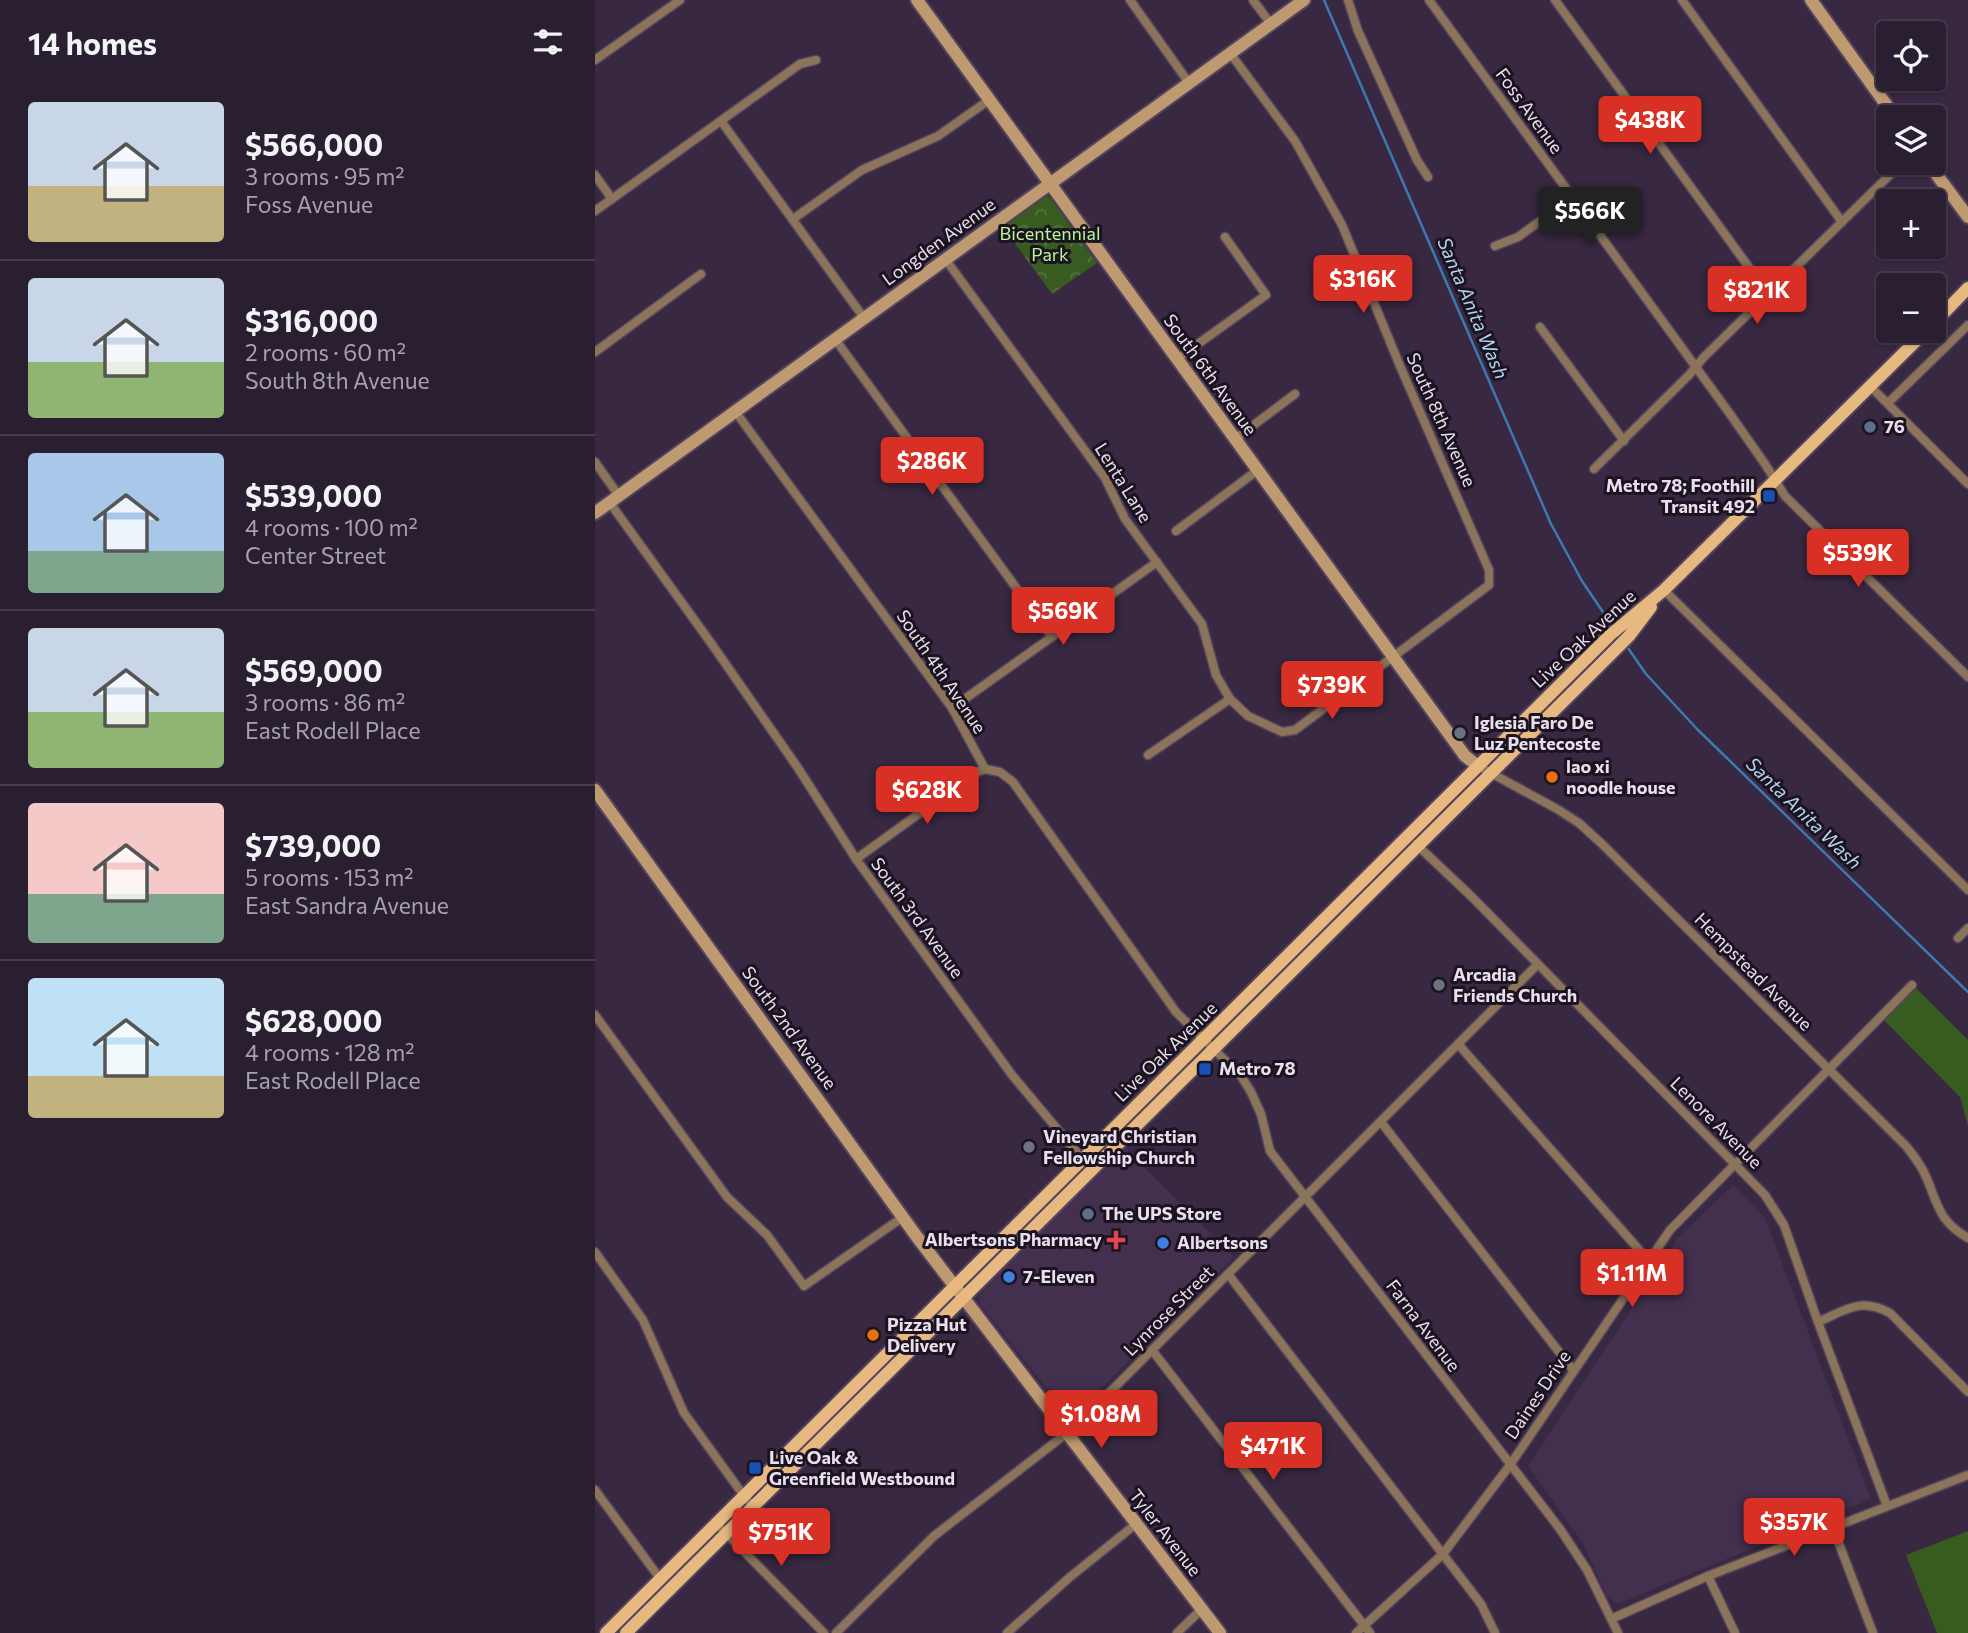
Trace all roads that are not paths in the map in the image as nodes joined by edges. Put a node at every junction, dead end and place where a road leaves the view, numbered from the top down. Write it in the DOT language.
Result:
graph roads {
  1 [pos="680,0"];
  2 [pos="917,0"];
  3 [pos="1130,0"];
  4 [pos="1253,0"];
  5 [pos="1304,0"];
  6 [pos="1348,0"];
  7 [pos="1429,0"];
  8 [pos="1555,0"];
  9 [pos="1682,0"];
  10 [pos="1811,0"];
  11 [pos="1271,24"];
  12 [pos="1230,53"];
  13 [pos="595,60"];
  14 [pos="816,60"];
  15 [pos="1189,83"];
  16 [pos="989,100"];
  17 [pos="1886,105"];
  18 [pos="721,121"];
  19 [pos="595,175"];
  20 [pos="1890,175"];
  21 [pos="1937,175"];
  22 [pos="1428,177"];
  23 [pos="1050,184"];
  24 [pos="1572,198"];
  25 [pos="612,199"];
  26 [pos="595,211"];
  27 [pos="1968,217"];
  28 [pos="793,219"];
  29 [pos="1842,222"];
  30 [pos="1226,237"];
  31 [pos="1496,246"];
  32 [pos="946,260"];
  33 [pos="701,274"];
  34 [pos="1968,288"];
  35 [pos="1769,295"];
  36 [pos="1946,311"];
  37 [pos="864,318"];
  38 [pos="1540,327"];
  39 [pos="1967,327"];
  40 [pos="835,339"];
  41 [pos="1914,343"];
  42 [pos="595,352"];
  43 [pos="1177,359"];
  44 [pos="1695,368"];
  45 [pos="1870,386"];
  46 [pos="1294,394"];
  47 [pos="1888,403"];
  48 [pos="736,411"];
  49 [pos="1235,439"];
  50 [pos="1624,441"];
  51 [pos="595,462"];
  52 [pos="1594,469"];
  53 [pos="1258,470"];
  54 [pos="1774,480"];
  55 [pos="1968,484"];
  56 [pos="615,499"];
  57 [pos="595,513"];
  58 [pos="1177,531"];
  59 [pos="1157,562"];
  60 [pos="1664,590"];
  61 [pos="1052,637"];
  62 [pos="1394,657"];
  63 [pos="1968,677"];
  64 [pos="1230,699"];
  65 [pos="952,708"];
  66 [pos="1148,755"];
  67 [pos="1478,766"];
  68 [pos="985,769"];
  69 [pos="1491,774"];
  70 [pos="595,790"];
  71 [pos="1414,840"];
  72 [pos="856,859"];
  73 [pos="1968,890"];
  74 [pos="1968,928"];
  75 [pos="1958,938"];
  76 [pos="1537,965"];
  77 [pos="1912,985"];
  78 [pos="595,1015"];
  79 [pos="1210,1044"];
  80 [pos="1458,1044"];
  81 [pos="1829,1070"];
  82 [pos="1381,1122"];
  83 [pos="1082,1159"];
  84 [pos="1736,1164"];
  85 [pos="1092,1169"];
  86 [pos="1305,1197"];
  87 [pos="903,1217"];
  88 [pos="1968,1238"];
  89 [pos="595,1252"];
  90 [pos="1648,1260"];
  91 [pos="1229,1274"];
  92 [pos="955,1287"];
  93 [pos="963,1298"];
  94 [pos="1818,1322"];
  95 [pos="1152,1350"];
  96 [pos="1573,1370"];
  97 [pos="1968,1392"];
  98 [pos="1067,1433"];
  99 [pos="1510,1465"];
  100 [pos="1968,1475"];
  101 [pos="595,1490"];
  102 [pos="744,1496"];
  103 [pos="1887,1506"];
  104 [pos="754,1507"];
  105 [pos="716,1524"];
  106 [pos="1136,1524"];
  107 [pos="1833,1528"];
  108 [pos="727,1534"];
  109 [pos="1443,1554"];
  110 [pos="1708,1576"];
  111 [pos="660,1579"];
  112 [pos="670,1589"];
  113 [pos="1202,1609"];
  114 [pos="1611,1619"];
  115 [pos="1367,1629"];
  116 [pos="606,1633"];
  117 [pos="626,1633"];
  118 [pos="824,1633"];
  119 [pos="836,1633"];
  120 [pos="1007,1633"];
  121 [pos="1177,1633"];
  122 [pos="1220,1633"];
  123 [pos="1356,1633"];
  124 [pos="1495,1633"];
  125 [pos="1618,1633"];
  126 [pos="1735,1633"];
  127 [pos="1873,1633"];
  1 -- 13 [label="street"];
  2 -- 16 [label="street, South 6th Avenue"];
  3 -- 15 [label="street"];
  4 -- 11 [label="street"];
  5 -- 11 [label="street, Longden Avenue"];
  6 -- 22 [label="street"];
  7 -- 24 [label="street, Foss Avenue"];
  8 -- 35 [label="street"];
  9 -- 29 [label="street"];
  10 -- 17 [label="street"];
  11 -- 12 [label="street, Longden Avenue"];
  12 -- 15 [label="street, Longden Avenue"];
  12 -- 62 [label="street, South 8th Avenue"];
  14 -- 18 [label="street"];
  15 -- 23 [label="street, Longden Avenue"];
  16 -- 23 [label="street, South 6th Avenue"];
  16 -- 28 [label="street"];
  18 -- 25 [label="street"];
  18 -- 28 [label="street"];
  19 -- 25 [label="street"];
  20 -- 29 [label="street"];
  21 -- 27 [label="street"];
  23 -- 32 [label="street, Longden Avenue"];
  23 -- 43 [label="street, South 6th Avenue"];
  24 -- 31 [label="street"];
  24 -- 44 [label="street, Foss Avenue"];
  25 -- 26 [label="street"];
  28 -- 37 [label="street"];
  29 -- 35 [label="street"];
  30 -- 43 [label="street"];
  32 -- 37 [label="street, Longden Avenue"];
  32 -- 59 [label="street, Lenta Lane"];
  33 -- 42 [label="street"];
  34 -- 36 [label="main road"];
  35 -- 44 [label="street"];
  37 -- 40 [label="street, Longden Avenue"];
  38 -- 50 [label="street"];
  39 -- 47 [label="street"];
  40 -- 48 [label="street, Longden Avenue"];
  40 -- 61 [label="street"];
  41 -- 45 [label="main road, Live Oak Avenue"];
  43 -- 49 [label="street, South 6th Avenue"];
  44 -- 50 [label="street"];
  44 -- 54 [label="street, Foss Avenue"];
  45 -- 47 [label="street"];
  45 -- 54 [label="main road, Live Oak Avenue"];
  46 -- 49 [label="street"];
  47 -- 55 [label="street"];
  48 -- 56 [label="street, Longden Avenue"];
  48 -- 65 [label="street, South 4th Avenue"];
  49 -- 53 [label="street, South 6th Avenue"];
  50 -- 52 [label="street"];
  51 -- 56 [label="street, South 3rd Avenue"];
  53 -- 58 [label="street"];
  53 -- 62 [label="street, South 6th Avenue"];
  54 -- 60 [label="main road, Live Oak Avenue"];
  54 -- 63 [label="street, Foss Avenue"];
  56 -- 57 [label="street, Longden Avenue"];
  56 -- 72 [label="street, South 3rd Avenue"];
  59 -- 61 [label="street"];
  59 -- 64 [label="street, Lenta Lane"];
  60 -- 67 [label="main road, Live Oak Avenue"];
  60 -- 69 [label="main road, Live Oak Avenue"];
  60 -- 73 [label="street"];
  61 -- 65 [label="street"];
  62 -- 64 [label="street"];
  62 -- 67 [label="street, South 6th Avenue"];
  64 -- 66 [label="street"];
  65 -- 68 [label="street, South 4th Avenue"];
  67 -- 69 [label="street, Hempstead Avenue"];
  67 -- 71 [label="main road, Live Oak Avenue"];
  68 -- 72 [label="street"];
  68 -- 79 [label="street"];
  69 -- 71 [label="main road, Live Oak Avenue"];
  69 -- 81 [label="street, Hempstead Avenue"];
  70 -- 87 [label="street, South 2nd Avenue"];
  71 -- 76 [label="street, Lenore Avenue"];
  71 -- 79 [label="main road, Live Oak Avenue"];
  72 -- 83 [label="street, South 3rd Avenue"];
  74 -- 75 [label="street"];
  76 -- 80 [label="street, Lynrose Street"];
  76 -- 84 [label="street, Lenore Avenue"];
  77 -- 81 [label="street, Daines Drive"];
  78 -- 87 [label="street"];
  79 -- 83 [label="main road, Live Oak Avenue"];
  79 -- 85 [label="main road, Live Oak Avenue"];
  79 -- 86 [label="street, Farna Avenue"];
  80 -- 82 [label="street, Lynrose Street"];
  80 -- 90 [label="street"];
  81 -- 84 [label="street, Daines Drive"];
  81 -- 88 [label="street, Hempstead Avenue"];
  82 -- 86 [label="street, Lynrose Street"];
  82 -- 96 [label="street"];
  83 -- 85 [label="street, South 3rd Avenue"];
  83 -- 92 [label="main road, Live Oak Avenue"];
  84 -- 90 [label="street, Daines Drive"];
  84 -- 94 [label="street, Lenore Avenue"];
  85 -- 93 [label="main road, Live Oak Avenue"];
  86 -- 91 [label="street, Lynrose Street"];
  86 -- 99 [label="street, Farna Avenue"];
  87 -- 92 [label="street, South 2nd Avenue"];
  89 -- 102 [label="street"];
  90 -- 96 [label="street, Daines Drive"];
  91 -- 95 [label="street, Lynrose Street"];
  91 -- 109 [label="street"];
  92 -- 93 [label="street, Tyler Avenue"];
  92 -- 102 [label="main road, Live Oak Avenue"];
  93 -- 98 [label="street, Tyler Avenue"];
  93 -- 104 [label="main road, Live Oak Avenue"];
  94 -- 97 [label="street"];
  94 -- 103 [label="street, Lenore Avenue"];
  95 -- 98 [label="street, Lynrose Street"];
  95 -- 115 [label="street"];
  96 -- 99 [label="street, Daines Drive"];
  98 -- 106 [label="street, Tyler Avenue"];
  98 -- 119 [label="street, Lynrose Street"];
  99 -- 109 [label="street, Daines Drive"];
  99 -- 114 [label="street, Farna Avenue"];
  100 -- 103 [label="street"];
  101 -- 111 [label="street"];
  102 -- 104 [label="street"];
  102 -- 105 [label="main road, Live Oak Avenue"];
  103 -- 107 [label="street"];
  104 -- 108 [label="main road, Live Oak Avenue"];
  105 -- 108 [label="street"];
  105 -- 111 [label="main road, Live Oak Avenue"];
  106 -- 113 [label="street, Tyler Avenue"];
  106 -- 120 [label="street"];
  107 -- 110 [label="street"];
  107 -- 127 [label="street"];
  108 -- 112 [label="main road, Live Oak Avenue"];
  108 -- 118 [label="street"];
  109 -- 115 [label="street, Daines Drive"];
  109 -- 124 [label="street"];
  110 -- 114 [label="street"];
  110 -- 126 [label="street"];
  111 -- 112 [label="street"];
  111 -- 116 [label="main road, Live Oak Avenue"];
  112 -- 117 [label="main road, Live Oak Avenue"];
  113 -- 121 [label="street"];
  113 -- 122 [label="street, Tyler Avenue"];
  114 -- 125 [label="street, Farna Avenue"];
  115 -- 123 [label="street, Daines Drive"];
}
